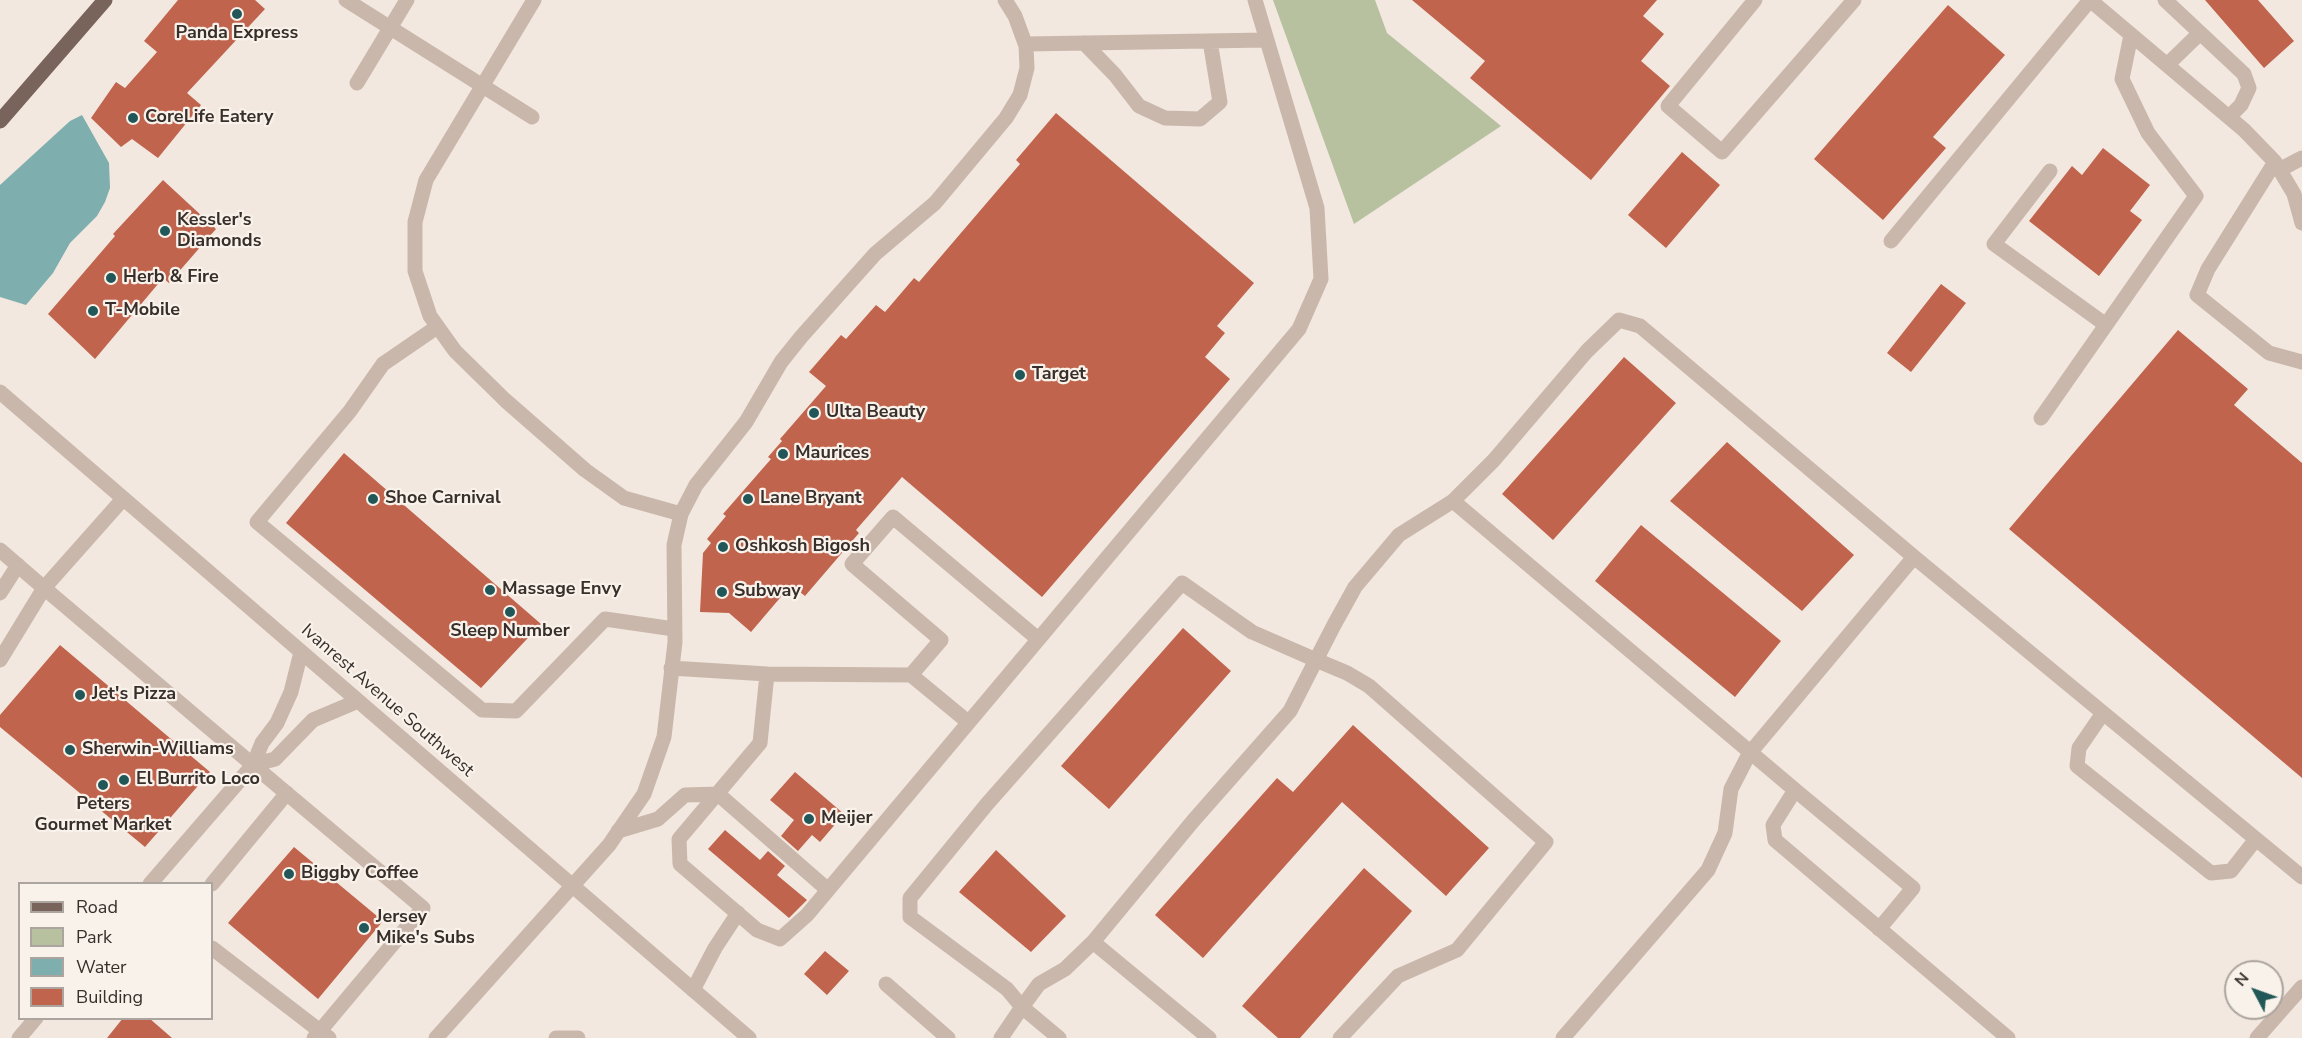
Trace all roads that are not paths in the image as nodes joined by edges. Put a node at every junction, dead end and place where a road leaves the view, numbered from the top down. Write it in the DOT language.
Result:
graph roads {
  1 [pos="105,0"];
  2 [pos="346,0"];
  3 [pos="407,0"];
  4 [pos="534,0"];
  5 [pos="1005,0"];
  6 [pos="1255,0"];
  7 [pos="1854,0"];
  8 [pos="2090,0"];
  9 [pos="2164,0"];
  10 [pos="1753,1"];
  11 [pos="390,29"];
  12 [pos="2200,33"];
  13 [pos="2131,35"];
  14 [pos="1266,40"];
  15 [pos="1210,41"];
  16 [pos="1084,43"];
  17 [pos="1026,44"];
  18 [pos="2167,65"];
  19 [pos="357,83"];
  20 [pos="482,86"];
  21 [pos="532,117"];
  22 [pos="2229,117"];
  23 [pos="0,122"];
  24 [pos="2302,158"];
  25 [pos="2278,165"];
  26 [pos="2050,171"];
  27 [pos="2302,223"];
  28 [pos="1891,241"];
  29 [pos="2106,325"];
  30 [pos="437,327"];
  31 [pos="2302,362"];
  32 [pos="0,392"];
  33 [pos="2041,418"];
  34 [pos="123,499"];
  35 [pos="1453,501"];
  36 [pos="681,514"];
  37 [pos="0,550"];
  38 [pos="1914,557"];
  39 [pos="18,566"];
  40 [pos="44,588"];
  41 [pos="0,593"];
  42 [pos="674,628"];
  43 [pos="1038,639"];
  44 [pos="301,652"];
  45 [pos="0,660"];
  46 [pos="1316,660"];
  47 [pos="672,668"];
  48 [pos="767,674"];
  49 [pos="911,675"];
  50 [pos="358,702"];
  51 [pos="2103,713"];
  52 [pos="968,722"];
  53 [pos="1749,754"];
  54 [pos="253,765"];
  55 [pos="1795,790"];
  56 [pos="287,793"];
  57 [pos="718,794"];
  58 [pos="618,831"];
  59 [pos="2256,839"];
  60 [pos="2302,877"];
  61 [pos="152,882"];
  62 [pos="213,883"];
  63 [pos="571,886"];
  64 [pos="828,890"];
  65 [pos="738,913"];
  66 [pos="1878,929"];
  67 [pos="1093,942"];
  68 [pos="213,949"];
  69 [pos="886,984"];
  70 [pos="2302,987"];
  71 [pos="693,990"];
  72 [pos="1022,1007"];
  73 [pos="34,1020"];
  74 [pos="321,1035"];
  75 [pos="19,1038"];
  76 [pos="436,1038"];
  77 [pos="556,1038"];
  78 [pos="578,1038"];
  79 [pos="749,1038"];
  80 [pos="948,1038"];
  81 [pos="1001,1038"];
  82 [pos="1059,1038"];
  83 [pos="1209,1038"];
  84 [pos="1340,1038"];
  85 [pos="1563,1038"];
  86 [pos="2007,1038"];
  87 [pos="2257,1038"];
  1 -- 23 [label="main road"];
  2 -- 11 [label="street"];
  3 -- 11 [label="street"];
  4 -- 20 [label="street"];
  5 -- 17 [label="street"];
  6 -- 14 [label="street"];
  7 -- 10 [label="street"];
  8 -- 13 [label="street"];
  8 -- 28 [label="street"];
  9 -- 12 [label="street"];
  11 -- 19 [label="street"];
  11 -- 20 [label="street"];
  12 -- 18 [label="street"];
  12 -- 22 [label="street"];
  13 -- 18 [label="street"];
  13 -- 29 [label="street"];
  14 -- 15 [label="street"];
  14 -- 43 [label="street"];
  15 -- 16 [label="street"];
  15 -- 16 [label="street"];
  16 -- 17 [label="street"];
  17 -- 36 [label="street"];
  18 -- 22 [label="street"];
  20 -- 21 [label="street"];
  20 -- 30 [label="street"];
  22 -- 25 [label="street"];
  24 -- 25 [label="street"];
  25 -- 27 [label="street"];
  25 -- 31 [label="street"];
  26 -- 29 [label="street"];
  29 -- 33 [label="street"];
  30 -- 36 [label="street"];
  30 -- 42 [label="street"];
  32 -- 34 [label="street, Ivanrest Avenue Southwest"];
  34 -- 40 [label="street"];
  34 -- 44 [label="street, Ivanrest Avenue Southwest"];
  35 -- 38 [label="street"];
  35 -- 46 [label="street"];
  35 -- 53 [label="street"];
  36 -- 42 [label="street"];
  37 -- 39 [label="street"];
  38 -- 51 [label="street"];
  38 -- 53 [label="street"];
  39 -- 40 [label="street"];
  39 -- 41 [label="street"];
  40 -- 45 [label="street"];
  40 -- 54 [label="street"];
  42 -- 47 [label="street"];
  43 -- 49 [label="street"];
  43 -- 52 [label="street"];
  44 -- 50 [label="street, Ivanrest Avenue Southwest"];
  44 -- 54 [label="street"];
  46 -- 67 [label="street"];
  46 -- 72 [label="street"];
  46 -- 84 [label="street"];
  47 -- 48 [label="street"];
  47 -- 58 [label="street"];
  48 -- 49 [label="street"];
  48 -- 57 [label="street"];
  49 -- 52 [label="street"];
  50 -- 54 [label="street"];
  50 -- 63 [label="street, Ivanrest Avenue Southwest"];
  51 -- 59 [label="street"];
  51 -- 59 [label="street"];
  52 -- 64 [label="street"];
  53 -- 55 [label="street"];
  53 -- 85 [label="street"];
  54 -- 56 [label="street"];
  54 -- 61 [label="street"];
  55 -- 66 [label="street"];
  55 -- 66 [label="street"];
  56 -- 62 [label="street"];
  56 -- 74 [label="street"];
  57 -- 58 [label="street"];
  57 -- 64 [label="street"];
  57 -- 65 [label="street"];
  58 -- 63 [label="street"];
  59 -- 60 [label="street"];
  63 -- 71 [label="street, Ivanrest Avenue Southwest"];
  63 -- 76 [label="street"];
  64 -- 65 [label="street"];
  65 -- 71 [label="street"];
  66 -- 86 [label="street"];
  67 -- 72 [label="street"];
  67 -- 83 [label="street"];
  68 -- 74 [label="street"];
  69 -- 80 [label="street"];
  70 -- 87 [label="street"];
  71 -- 79 [label="street, Ivanrest Avenue Southwest"];
  72 -- 81 [label="street"];
  72 -- 82 [label="street"];
  73 -- 75 [label="street"];
  77 -- 78 [label="street"];
}
